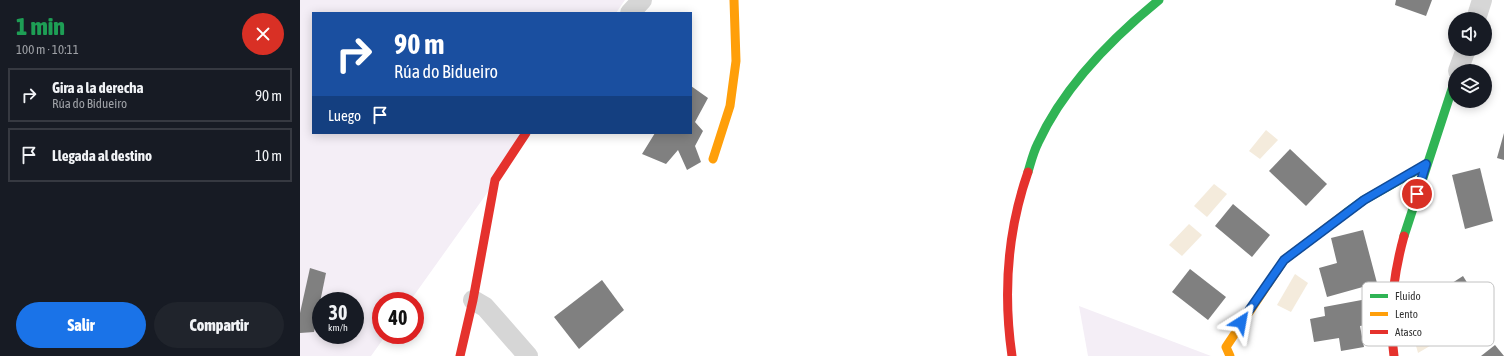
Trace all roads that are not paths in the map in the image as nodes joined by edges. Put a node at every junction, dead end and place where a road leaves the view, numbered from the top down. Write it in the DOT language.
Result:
graph roads {
  1 [pos="642,0"];
  2 [pos="734,0"];
  3 [pos="1159,0"];
  4 [pos="1482,0"];
  5 [pos="631,12"];
  6 [pos="1478,12"];
  7 [pos="1448,100"];
  8 [pos="525,134"];
  9 [pos="713,159"];
  10 [pos="1426,164"];
  11 [pos="1393,282"];
  12 [pos="472,300"];
  13 [pos="1392,346"];
  14 [pos="460,356"];
  15 [pos="528,356"];
  16 [pos="1012,356"];
  17 [pos="1230,356"];
  18 [pos="1394,356"];
  1 -- 5 [label="street"];
  2 -- 9 [label="street"];
  3 -- 16 [label="street"];
  4 -- 6 [label="street"];
  7 -- 10 [label="street"];
  8 -- 12 [label="street"];
  10 -- 11 [label="street"];
  10 -- 17 [label="street"];
  12 -- 14 [label="street"];
  12 -- 15 [label="street"];
  13 -- 18 [label="street"];
}
